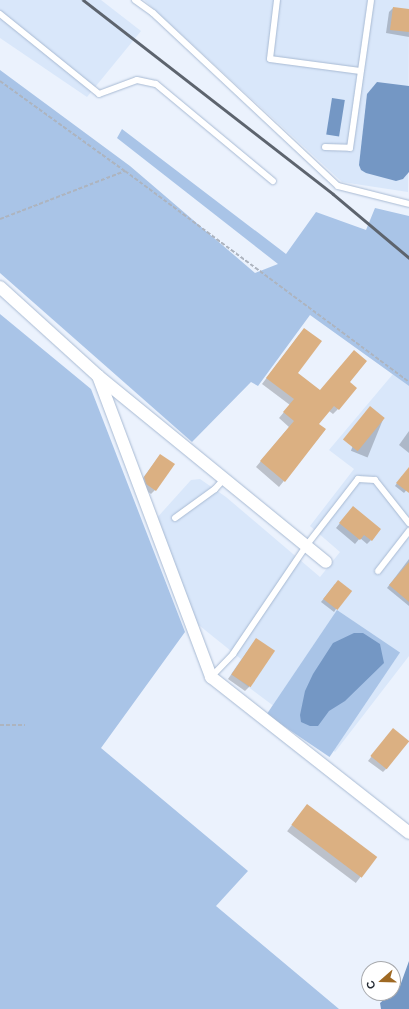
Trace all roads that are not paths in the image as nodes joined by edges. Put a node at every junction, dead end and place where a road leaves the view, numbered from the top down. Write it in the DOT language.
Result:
graph roads {
  1 [pos="135,0"];
  2 [pos="277,0"];
  3 [pos="371,0"];
  4 [pos="0,14"];
  5 [pos="360,71"];
  6 [pos="325,147"];
  7 [pos="273,181"];
  8 [pos="409,204"];
  9 [pos="0,287"];
  10 [pos="98,376"];
  11 [pos="223,480"];
  12 [pos="175,518"];
  13 [pos="409,523"];
  14 [pos="409,532"];
  15 [pos="306,546"];
  16 [pos="326,562"];
  17 [pos="378,571"];
  18 [pos="211,678"];
  19 [pos="409,833"];
  1 -- 8 [label="lane"];
  2 -- 5 [label="lane"];
  3 -- 5 [label="lane"];
  4 -- 7 [label="lane"];
  5 -- 6 [label="lane"];
  9 -- 10 [label="street"];
  10 -- 11 [label="street"];
  10 -- 18 [label="street"];
  11 -- 12 [label="lane"];
  11 -- 15 [label="street"];
  13 -- 15 [label="lane"];
  14 -- 17 [label="lane"];
  15 -- 16 [label="street"];
  15 -- 18 [label="lane"];
  18 -- 19 [label="street"];
}
